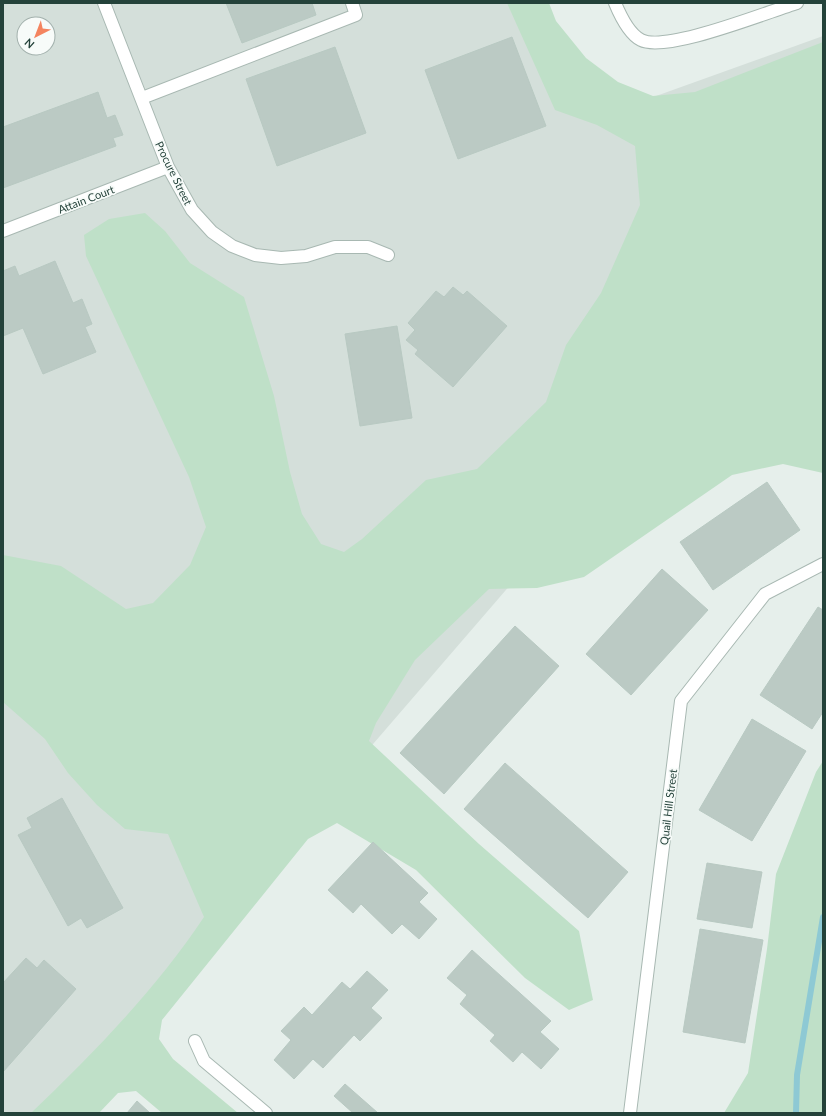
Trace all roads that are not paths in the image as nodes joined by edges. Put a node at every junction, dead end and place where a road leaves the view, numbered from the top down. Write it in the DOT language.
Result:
graph roads {
  1 [pos="104,3"];
  2 [pos="352,3"];
  3 [pos="615,3"];
  4 [pos="797,3"];
  5 [pos="142,98"];
  6 [pos="168,166"];
  7 [pos="3,231"];
  8 [pos="388,255"];
  9 [pos="823,564"];
  10 [pos="195,1041"];
  11 [pos="266,1113"];
  12 [pos="630,1113"];
  1 -- 5 [label="street, Procure Street"];
  2 -- 5 [label="street"];
  3 -- 4 [label="street"];
  5 -- 6 [label="street, Procure Street"];
  6 -- 7 [label="street, Attain Court"];
  6 -- 8 [label="street, Procure Street"];
  9 -- 12 [label="street, Quail Hill Street"];
  10 -- 11 [label="street"];
}
